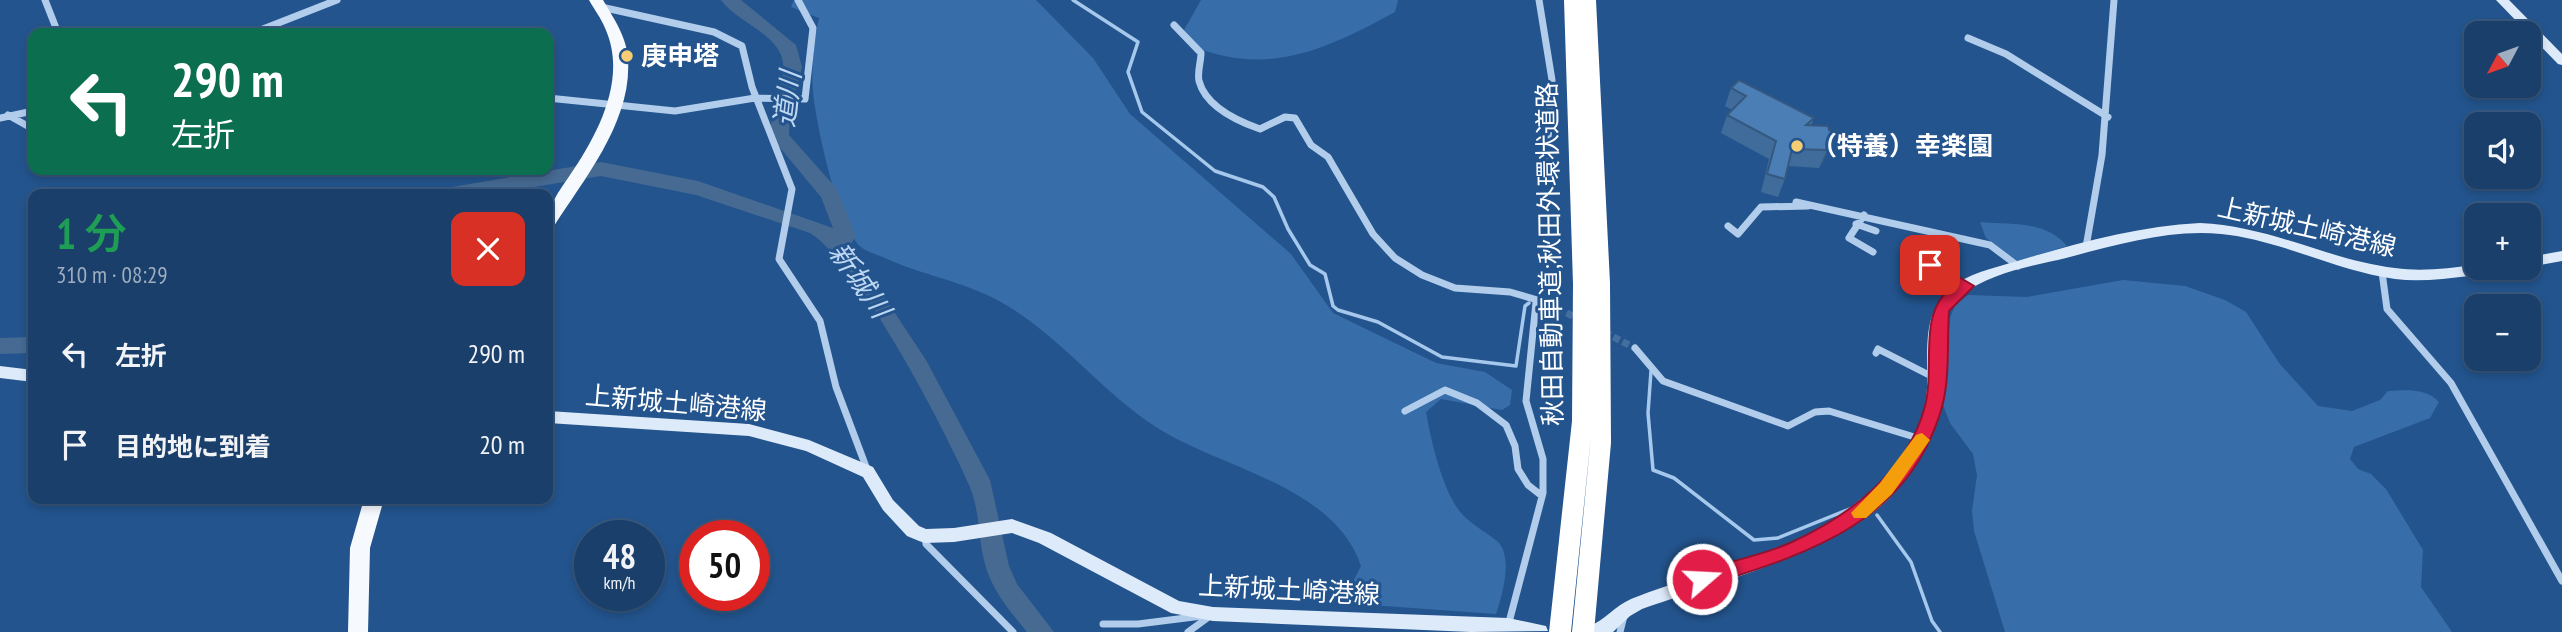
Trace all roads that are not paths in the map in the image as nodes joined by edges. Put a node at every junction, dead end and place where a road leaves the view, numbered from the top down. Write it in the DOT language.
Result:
graph roads {
  1 [pos="45,0"];
  2 [pos="337,0"];
  3 [pos="798,0"];
  4 [pos="1539,0"];
  5 [pos="1572,0"];
  6 [pos="1588,0"];
  7 [pos="2114,0"];
  8 [pos="2502,0"];
  9 [pos="598,3"];
  10 [pos="1174,25"];
  11 [pos="56,28"];
  12 [pos="266,28"];
  13 [pos="1968,38"];
  14 [pos="2562,61"];
  15 [pos="755,98"];
  16 [pos="553,99"];
  17 [pos="615,105"];
  18 [pos="28,112"];
  19 [pos="4,117"];
  20 [pos="2108,117"];
  21 [pos="28,126"];
  22 [pos="1547,155"];
  23 [pos="1796,202"];
  24 [pos="1812,205"];
  25 [pos="553,214"];
  26 [pos="1864,215"];
  27 [pos="1857,224"];
  28 [pos="1728,226"];
  29 [pos="1876,231"];
  30 [pos="2086,247"];
  31 [pos="1873,252"];
  32 [pos="2562,256"];
  33 [pos="2541,260"];
  34 [pos="1917,266"];
  35 [pos="2018,266"];
  36 [pos="2382,272"];
  37 [pos="2464,272"];
  38 [pos="1966,286"];
  39 [pos="1536,302"];
  40 [pos="1548,303"];
  41 [pos="1635,348"];
  42 [pos="1876,353"];
  43 [pos="0,372"];
  44 [pos="28,375"];
  45 [pos="1936,378"];
  46 [pos="1405,411"];
  47 [pos="553,417"];
  48 [pos="1922,440"];
  49 [pos="868,472"];
  50 [pos="1542,496"];
  51 [pos="372,504"];
  52 [pos="925,536"];
  53 [pos="2562,581"];
  54 [pos="1626,609"];
  55 [pos="1213,614"];
  56 [pos="1103,624"];
  57 [pos="1508,626"];
  58 [pos="1539,631"];
  59 [pos="358,632"];
  60 [pos="1013,632"];
  61 [pos="1188,632"];
  62 [pos="1560,632"];
  63 [pos="1583,632"];
  64 [pos="1594,632"];
  65 [pos="1620,632"];
  1 -- 11 [label="street"];
  2 -- 12 [label="street"];
  3 -- 15 [label="street"];
  4 -- 22 [label="street"];
  5 -- 62 [label="highway, 秋田自動車道;秋田外環状道路"];
  6 -- 63 [label="highway, 秋田自動車道;秋田外環状道路"];
  7 -- 20 [label="street"];
  8 -- 14 [label="main road"];
  9 -- 15 [label="street"];
  9 -- 17 [label="main road"];
  10 -- 39 [label="street"];
  13 -- 20 [label="street"];
  15 -- 17 [label="street"];
  15 -- 49 [label="street"];
  16 -- 17 [label="street"];
  17 -- 25 [label="main road"];
  18 -- 19 [label="street"];
  19 -- 21 [label="street"];
  20 -- 30 [label="street"];
  23 -- 24 [label="street"];
  24 -- 26 [label="street"];
  24 -- 28 [label="street"];
  26 -- 27 [label="street"];
  26 -- 35 [label="street"];
  27 -- 29 [label="street"];
  27 -- 31 [label="street"];
  30 -- 35 [label="main road, 上新城土崎港線"];
  30 -- 36 [label="main road, 上新城土崎港線"];
  32 -- 33 [label="main road"];
  34 -- 38 [label="street"];
  35 -- 38 [label="main road, 上新城土崎港線"];
  36 -- 37 [label="main road, 上新城土崎港線"];
  36 -- 53 [label="street"];
  38 -- 45 [label="main road, 上新城土崎港線"];
  39 -- 40 [label="street"];
  39 -- 50 [label="street"];
  41 -- 48 [label="street"];
  42 -- 45 [label="street"];
  43 -- 44 [label="main road"];
  45 -- 48 [label="main road, 上新城土崎港線"];
  46 -- 50 [label="street"];
  47 -- 49 [label="main road, 上新城土崎港線"];
  48 -- 54 [label="main road, 上新城土崎港線"];
  49 -- 52 [label="main road"];
  50 -- 57 [label="street"];
  51 -- 59 [label="main road"];
  52 -- 55 [label="main road, 上新城土崎港線"];
  52 -- 60 [label="street"];
  54 -- 64 [label="main road, 上新城土崎港線"];
  54 -- 65 [label="street"];
  55 -- 56 [label="street"];
  55 -- 57 [label="main road, 上新城土崎港線"];
  55 -- 61 [label="street"];
  57 -- 58 [label="main road, 上新城土崎港線"];
}
